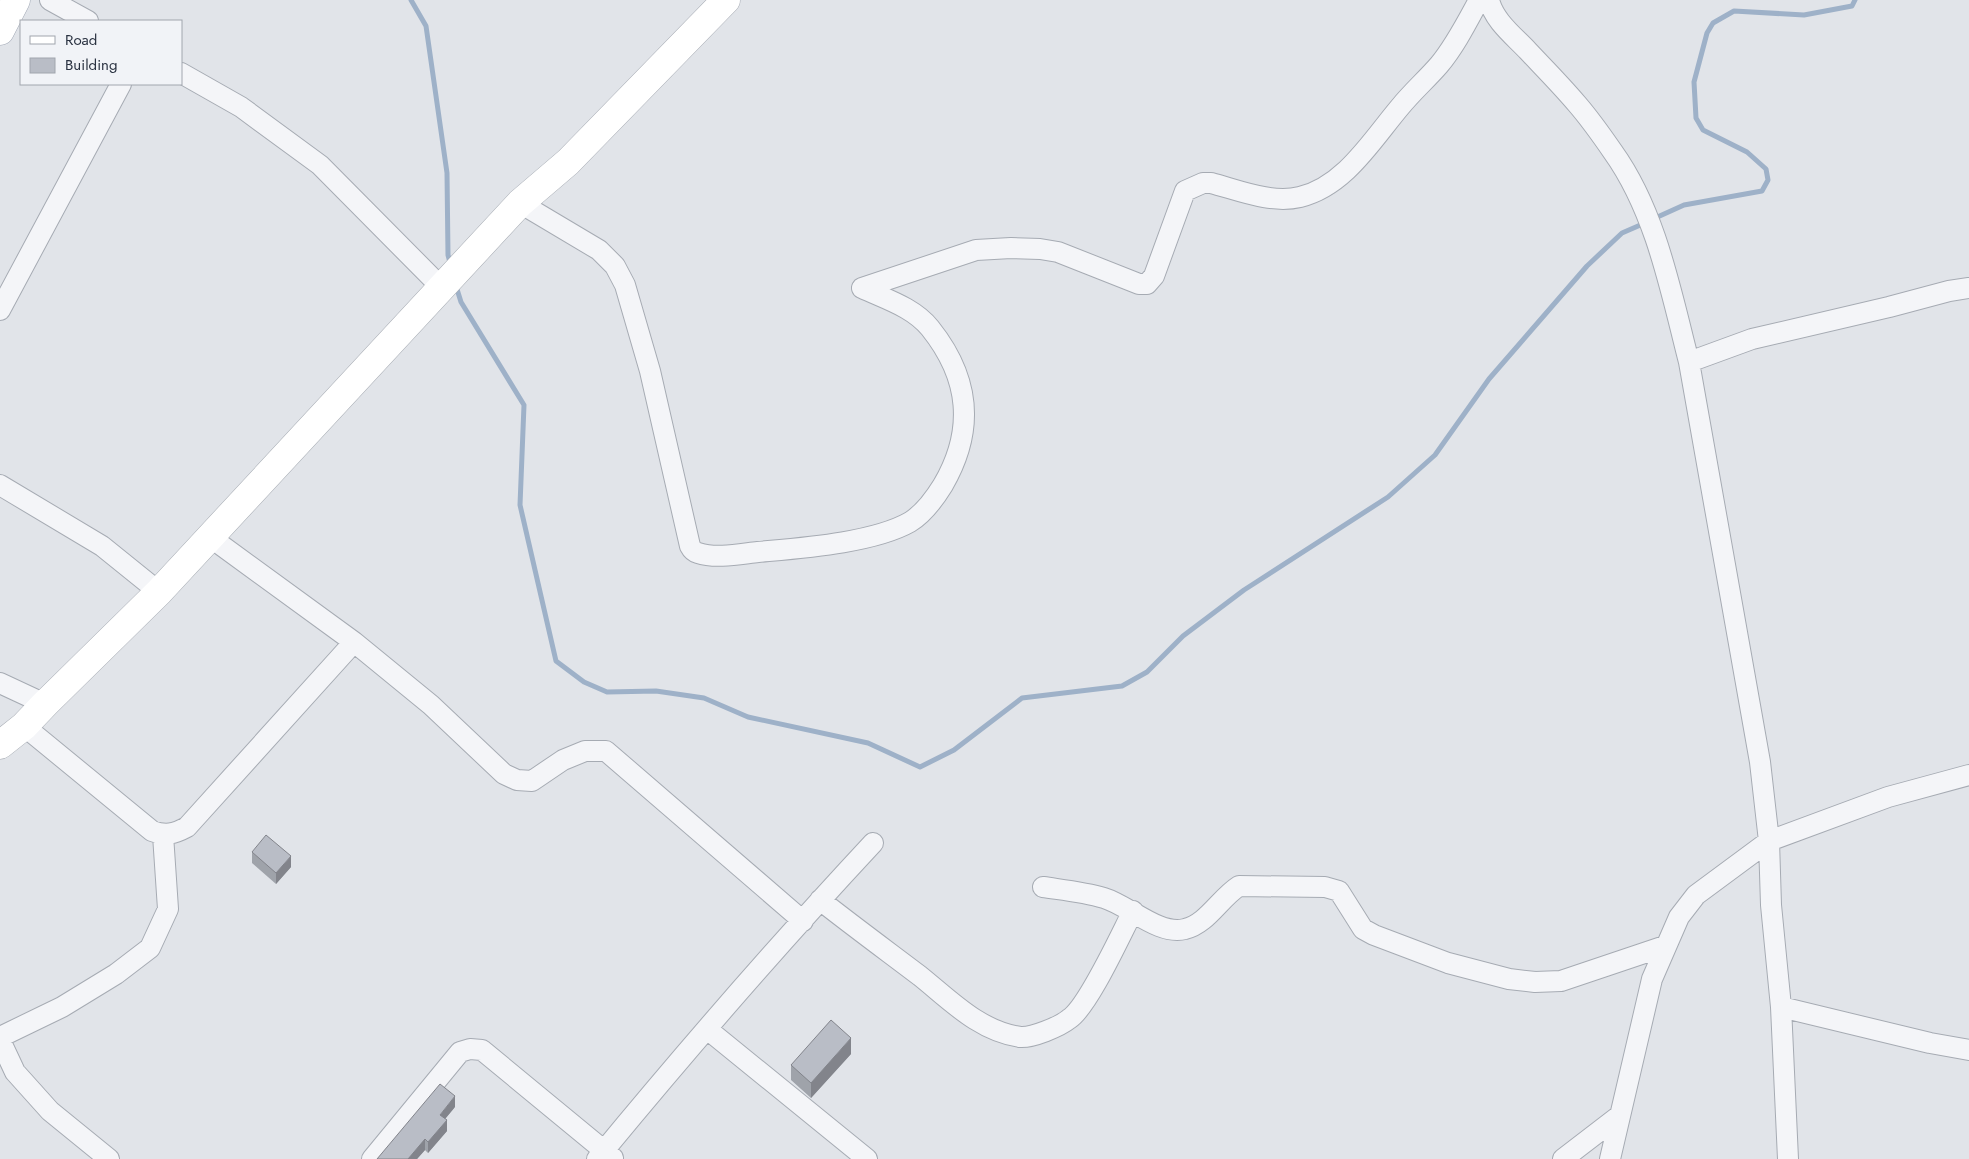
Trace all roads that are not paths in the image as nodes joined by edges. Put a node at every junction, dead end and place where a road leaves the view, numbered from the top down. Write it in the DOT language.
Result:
graph roads {
  1 [pos="16,0"];
  2 [pos="50,0"];
  3 [pos="726,0"];
  4 [pos="1479,0"];
  5 [pos="1488,0"];
  6 [pos="86,20"];
  7 [pos="0,31"];
  8 [pos="182,74"];
  9 [pos="120,85"];
  10 [pos="520,204"];
  11 [pos="1969,272"];
  12 [pos="442,288"];
  13 [pos="1969,288"];
  14 [pos="1949,291"];
  15 [pos="0,310"];
  16 [pos="1689,362"];
  17 [pos="0,485"];
  18 [pos="210,538"];
  19 [pos="159,592"];
  20 [pos="354,642"];
  21 [pos="0,683"];
  22 [pos="45,704"];
  23 [pos="24,726"];
  24 [pos="0,746"];
  25 [pos="1969,775"];
  26 [pos="163,835"];
  27 [pos="1769,841"];
  28 [pos="873,843"];
  29 [pos="1043,887"];
  30 [pos="820,900"];
  31 [pos="1133,912"];
  32 [pos="803,921"];
  33 [pos="1665,946"];
  34 [pos="1781,1007"];
  35 [pos="707,1029"];
  36 [pos="0,1038"];
  37 [pos="1969,1050"];
  38 [pos="1619,1116"];
  39 [pos="605,1156"];
  40 [pos="109,1159"];
  41 [pos="372,1159"];
  42 [pos="867,1159"];
  43 [pos="1563,1159"];
  44 [pos="1610,1159"];
  45 [pos="1788,1159"];
  1 -- 7 [label="street"];
  2 -- 6 [label="street"];
  3 -- 10 [label="street"];
  4 -- 10 [label="street"];
  5 -- 16 [label="street"];
  8 -- 12 [label="street"];
  9 -- 15 [label="street"];
  10 -- 12 [label="street"];
  11 -- 14 [label="street"];
  12 -- 18 [label="street"];
  13 -- 14 [label="street"];
  14 -- 16 [label="street"];
  16 -- 27 [label="street"];
  17 -- 19 [label="street"];
  18 -- 19 [label="street"];
  18 -- 20 [label="street"];
  19 -- 22 [label="street"];
  20 -- 26 [label="street"];
  20 -- 32 [label="street"];
  21 -- 22 [label="street"];
  22 -- 23 [label="street"];
  23 -- 24 [label="street"];
  23 -- 26 [label="street"];
  25 -- 27 [label="street"];
  26 -- 36 [label="street"];
  27 -- 33 [label="street"];
  27 -- 34 [label="street"];
  28 -- 30 [label="street"];
  29 -- 31 [label="street"];
  30 -- 31 [label="street"];
  30 -- 32 [label="street"];
  31 -- 33 [label="street"];
  32 -- 35 [label="street"];
  33 -- 38 [label="street"];
  34 -- 37 [label="street"];
  34 -- 45 [label="street"];
  35 -- 39 [label="street"];
  35 -- 42 [label="street"];
  36 -- 40 [label="street"];
  38 -- 43 [label="street"];
  38 -- 44 [label="street"];
  39 -- 41 [label="street"];
}
